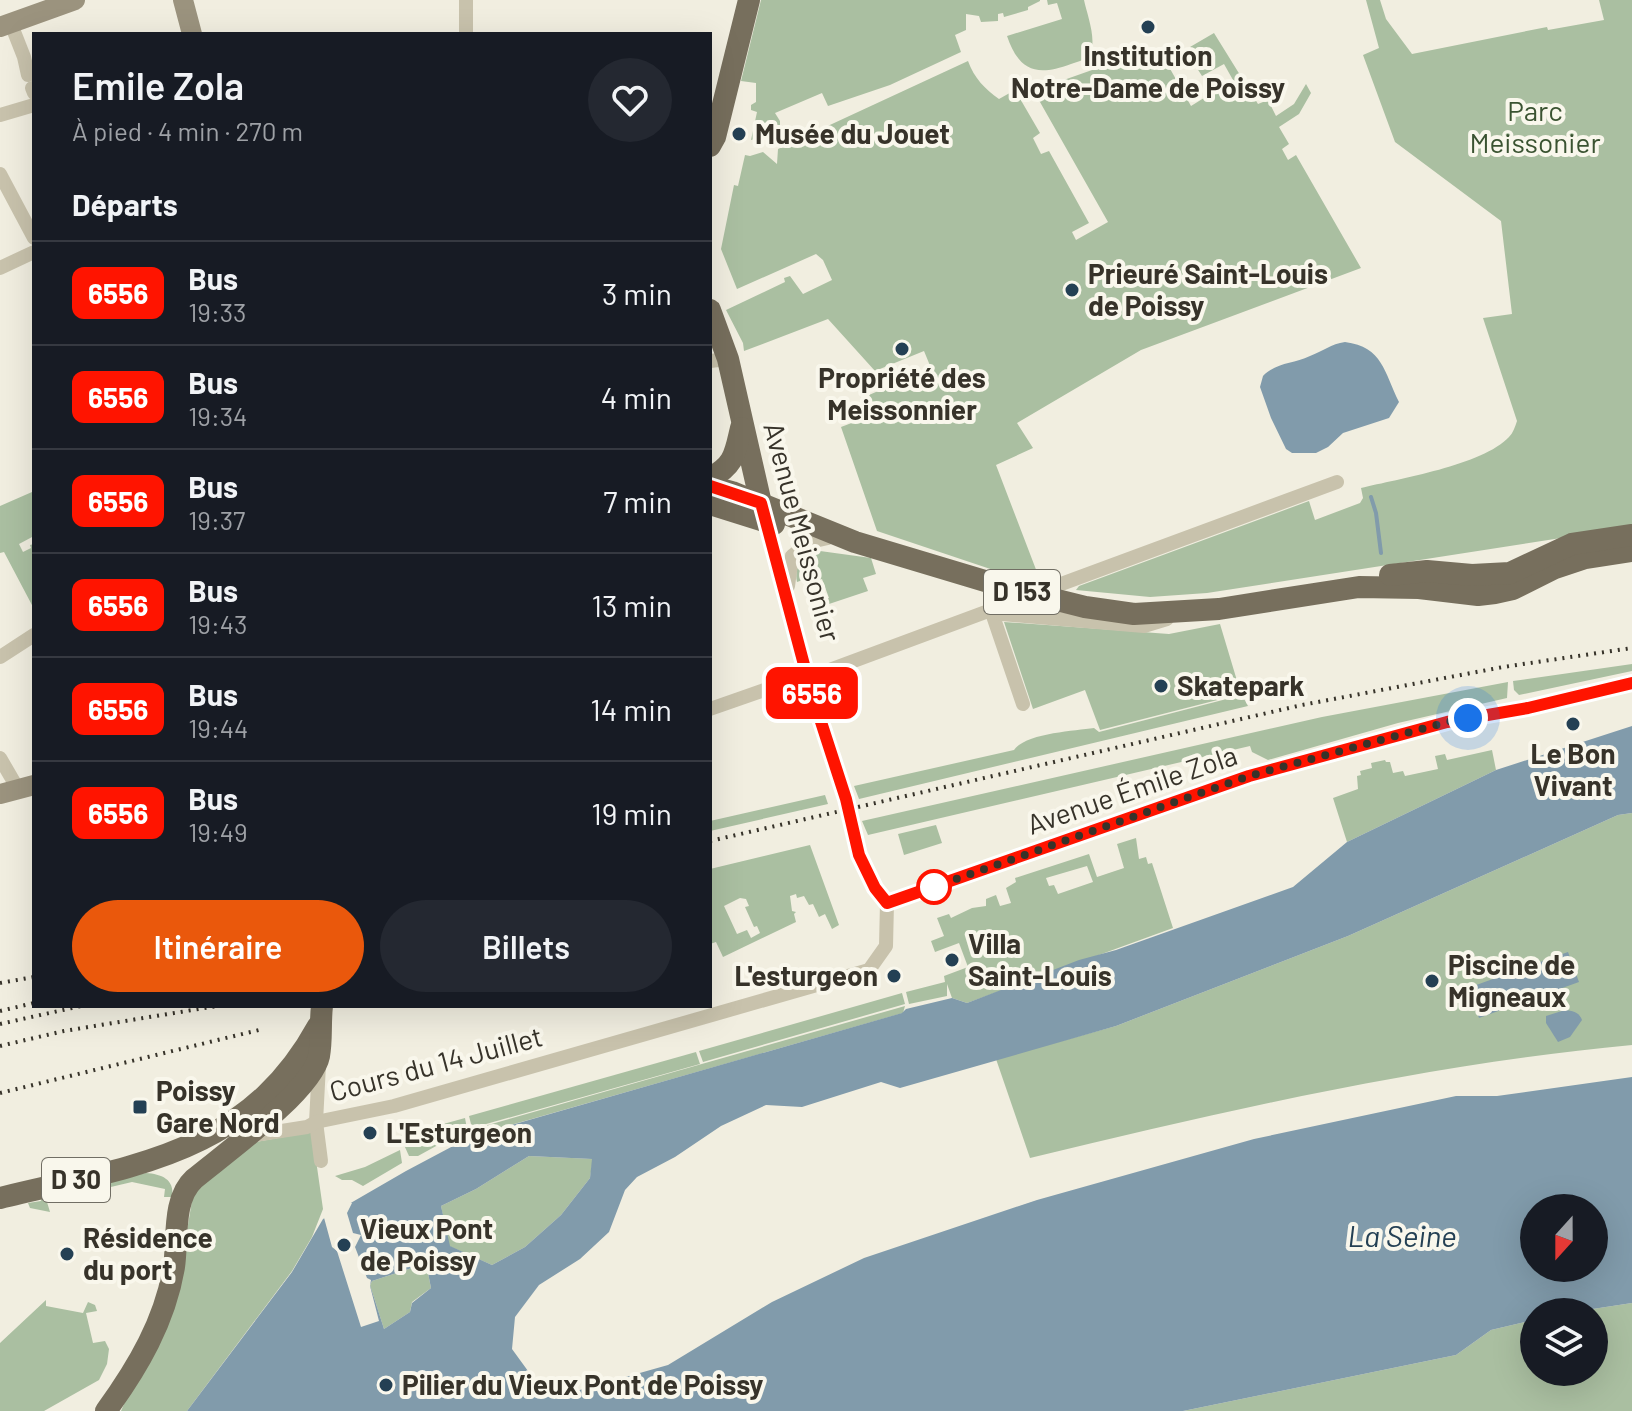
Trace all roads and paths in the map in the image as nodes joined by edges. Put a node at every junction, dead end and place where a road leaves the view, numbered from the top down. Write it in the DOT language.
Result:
graph roads {
  1 [pos="75,0"];
  2 [pos="466,0"];
  3 [pos="749,0"];
  4 [pos="5,26"];
  5 [pos="466,32"];
  6 [pos="31,85"];
  7 [pos="32,106"];
  8 [pos="0,115"];
  9 [pos="712,145"];
  10 [pos="0,174"];
  11 [pos="32,234"];
  12 [pos="32,253"];
  13 [pos="0,268"];
  14 [pos="712,321"];
  15 [pos="719,360"];
  16 [pos="742,423"];
  17 [pos="712,477"];
  18 [pos="1337,482"];
  19 [pos="712,487"];
  20 [pos="712,504"];
  21 [pos="763,512"];
  22 [pos="1632,535"];
  23 [pos="828,538"];
  24 [pos="855,542"];
  25 [pos="1632,551"];
  26 [pos="1359,587"];
  27 [pos="1033,595"];
  28 [pos="788,599"];
  29 [pos="991,610"];
  30 [pos="1195,611"];
  31 [pos="32,636"];
  32 [pos="0,657"];
  33 [pos="808,675"];
  34 [pos="1632,683"];
  35 [pos="1023,704"];
  36 [pos="712,708"];
  37 [pos="0,758"];
  38 [pos="17,789"];
  39 [pos="887,903"];
  40 [pos="321,1014"];
  41 [pos="313,1051"];
  42 [pos="283,1105"];
  43 [pos="310,1125"];
  44 [pos="243,1137"];
  45 [pos="321,1161"];
  46 [pos="139,1164"];
  47 [pos="0,1198"];
  48 [pos="182,1199"];
  49 [pos="106,1411"];
  1 -- 4 [label="street"];
  2 -- 5 [label="street"];
  3 -- 9 [label="main road"];
  4 -- 6 [label="street"];
  7 -- 8 [label="street"];
  10 -- 11 [label="street"];
  12 -- 13 [label="street"];
  14 -- 15 [label="main road, Avenue Meissonier"];
  15 -- 16 [label="main road, Avenue Meissonier"];
  16 -- 17 [label="main road"];
  16 -- 21 [label="main road, Avenue Meissonier"];
  18 -- 27 [label="street"];
  19 -- 21 [label="main road, D 153"];
  20 -- 21 [label="main road"];
  21 -- 23 [label="main road"];
  21 -- 24 [label="main road, D 153"];
  21 -- 28 [label="street, Avenue Meissonier"];
  22 -- 26 [label="main road, D 153"];
  23 -- 24 [label="main road"];
  23 -- 28 [label="street"];
  24 -- 27 [label="main road, D 153"];
  25 -- 26 [label="main road, D 153"];
  26 -- 30 [label="main road, D 153"];
  27 -- 29 [label="street"];
  27 -- 30 [label="main road, D 153"];
  28 -- 33 [label="street, Avenue Meissonier"];
  29 -- 30 [label="street"];
  29 -- 33 [label="street"];
  29 -- 35 [label="street"];
  31 -- 32 [label="street"];
  33 -- 36 [label="street"];
  33 -- 39 [label="street, Avenue Meissonier"];
  34 -- 39 [label="street, Avenue Émile Zola"];
  37 -- 38 [label="street"];
  39 -- 43 [label="street, Cours du 14 Juillet"];
  40 -- 41 [label="main road, D 30"];
  41 -- 42 [label="main road, D 30"];
  41 -- 43 [label="street"];
  41 -- 46 [label="main road, D 30"];
  42 -- 43 [label="street"];
  42 -- 44 [label="main road, D 30"];
  43 -- 44 [label="street, Cours du 14 Juillet"];
  43 -- 45 [label="street"];
  44 -- 48 [label="main road"];
  46 -- 47 [label="main road, D 30"];
  46 -- 48 [label="main road, D 30"];
  48 -- 49 [label="main road"];
}
